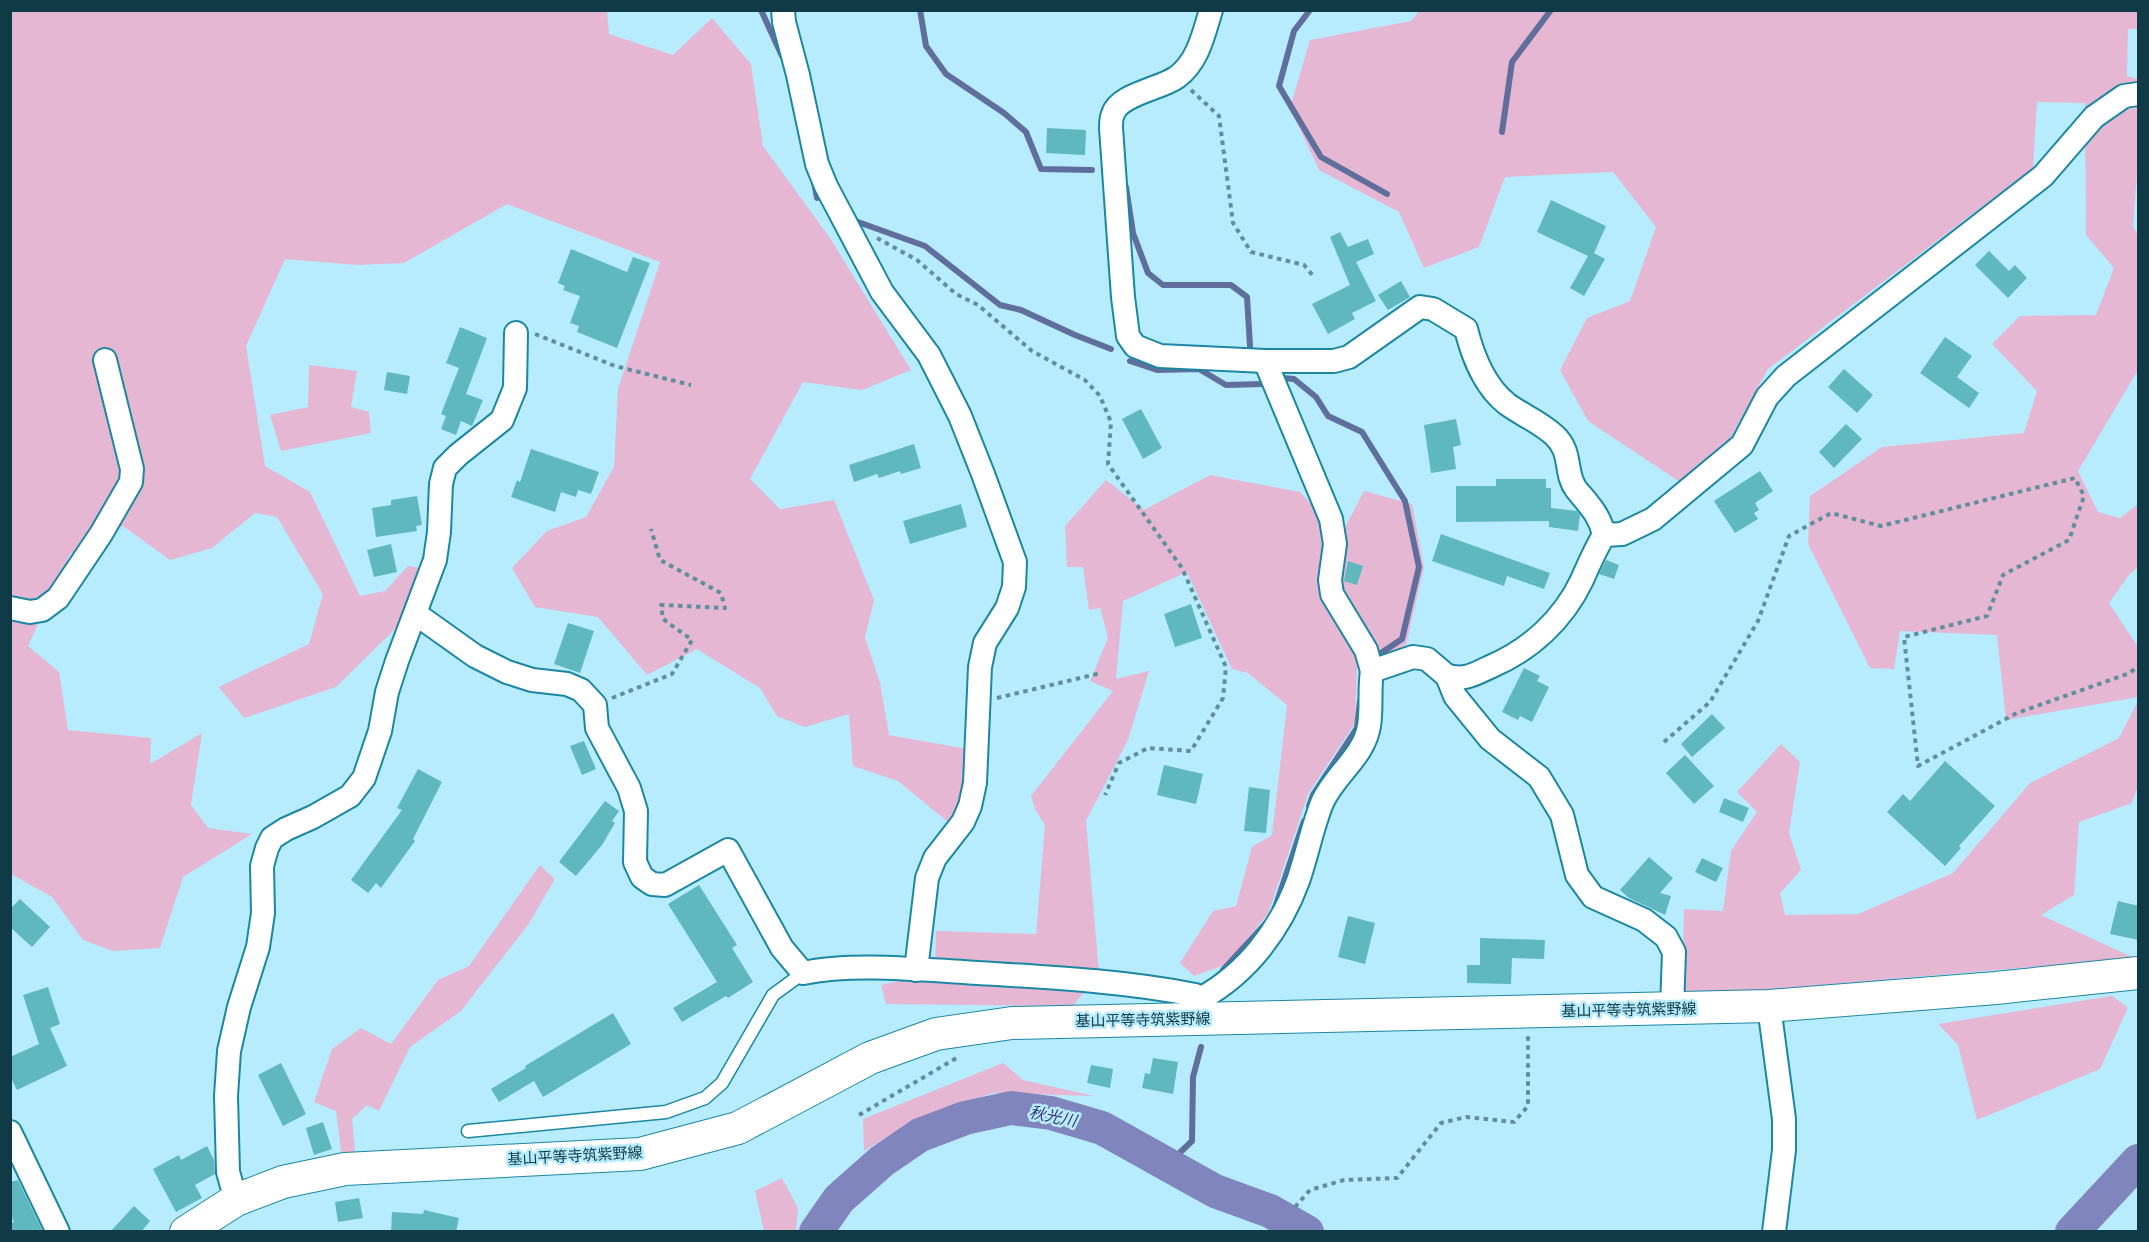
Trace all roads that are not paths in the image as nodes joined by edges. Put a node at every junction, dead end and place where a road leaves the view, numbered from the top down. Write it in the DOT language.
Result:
graph roads {
  1 [pos="783,10"];
  2 [pos="1211,10"];
  3 [pos="2139,94"];
  4 [pos="516,333"];
  5 [pos="105,360"];
  6 [pos="1265,361"];
  7 [pos="1604,535"];
  8 [pos="10,608"];
  9 [pos="416,614"];
  10 [pos="1372,671"];
  11 [pos="1447,676"];
  12 [pos="916,969"];
  13 [pos="803,973"];
  14 [pos="2139,974"];
  15 [pos="1769,1006"];
  16 [pos="1203,1009"];
  17 [pos="1672,1009"];
  18 [pos="468,1131"];
  19 [pos="10,1132"];
  20 [pos="236,1200"];
  21 [pos="58,1232"];
  22 [pos="186,1232"];
  23 [pos="1774,1232"];
  1 -- 12 [label="street"];
  2 -- 6 [label="street"];
  3 -- 7 [label="street"];
  4 -- 9 [label="street"];
  5 -- 8 [label="street"];
  6 -- 7 [label="street"];
  6 -- 10 [label="street"];
  7 -- 11 [label="street"];
  9 -- 13 [label="street"];
  9 -- 20 [label="street"];
  10 -- 11 [label="street"];
  10 -- 16 [label="street"];
  11 -- 17 [label="street"];
  12 -- 13 [label="street"];
  12 -- 16 [label="street"];
  13 -- 18 [label="lane"];
  14 -- 15 [label="main road, 基山平等寺筑紫野線"];
  15 -- 17 [label="main road, 基山平等寺筑紫野線"];
  15 -- 23 [label="street"];
  16 -- 17 [label="main road, 基山平等寺筑紫野線"];
  16 -- 20 [label="main road, 基山平等寺筑紫野線"];
  19 -- 21 [label="street"];
  20 -- 22 [label="main road, 基山平等寺筑紫野線"];
}
